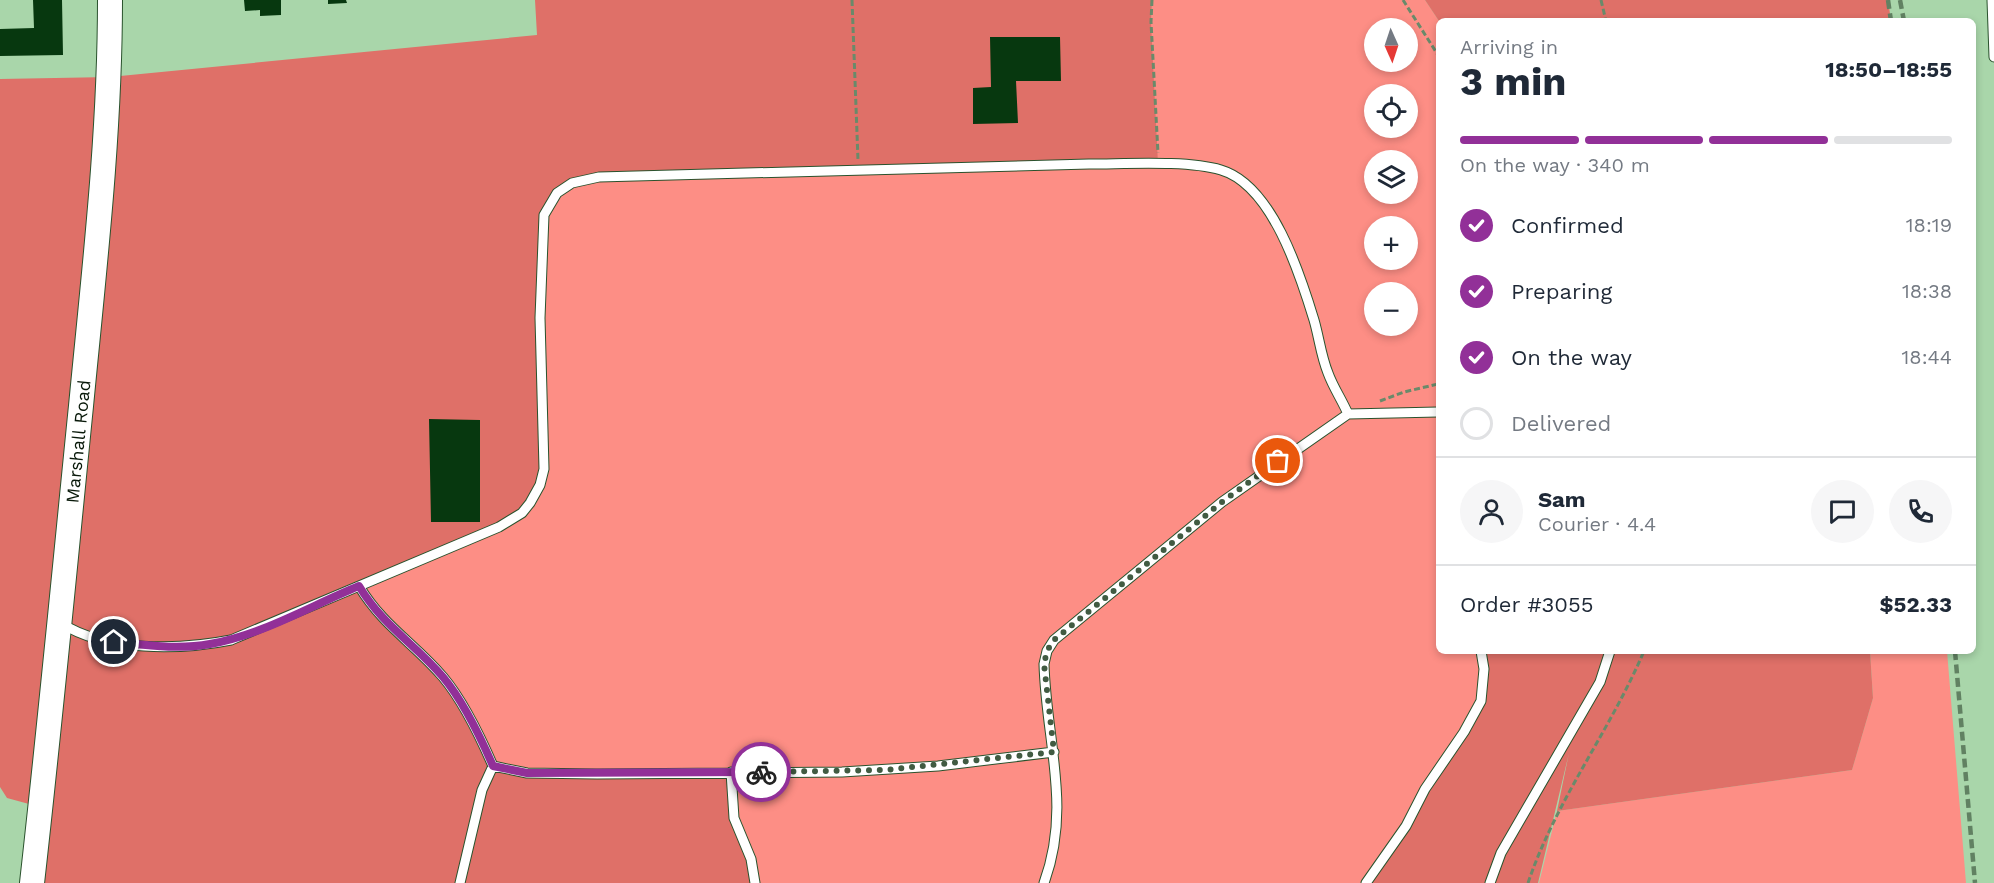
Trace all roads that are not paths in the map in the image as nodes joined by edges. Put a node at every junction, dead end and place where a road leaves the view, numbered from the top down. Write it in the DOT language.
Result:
graph roads {
  1 [pos="110,0"];
  2 [pos="1992,0"];
  3 [pos="1994,57"];
  4 [pos="1348,414"];
  5 [pos="1436,415"];
  6 [pos="359,586"];
  7 [pos="61,623"];
  8 [pos="1482,654"];
  9 [pos="1610,654"];
  10 [pos="1054,752"];
  11 [pos="493,766"];
  12 [pos="732,772"];
  13 [pos="32,883"];
  14 [pos="460,883"];
  15 [pos="756,883"];
  16 [pos="1044,883"];
  17 [pos="1366,883"];
  18 [pos="1490,883"];
  1 -- 7 [label="main road, Marshall Road"];
  2 -- 3 [label="lane"];
  4 -- 5 [label="lane"];
  4 -- 6 [label="lane"];
  4 -- 10 [label="lane"];
  6 -- 7 [label="lane"];
  6 -- 11 [label="lane"];
  7 -- 13 [label="main road, Marshall Road"];
  8 -- 17 [label="lane"];
  9 -- 18 [label="lane"];
  10 -- 12 [label="lane"];
  10 -- 16 [label="lane"];
  11 -- 12 [label="lane"];
  11 -- 14 [label="lane"];
  12 -- 15 [label="lane"];
}
